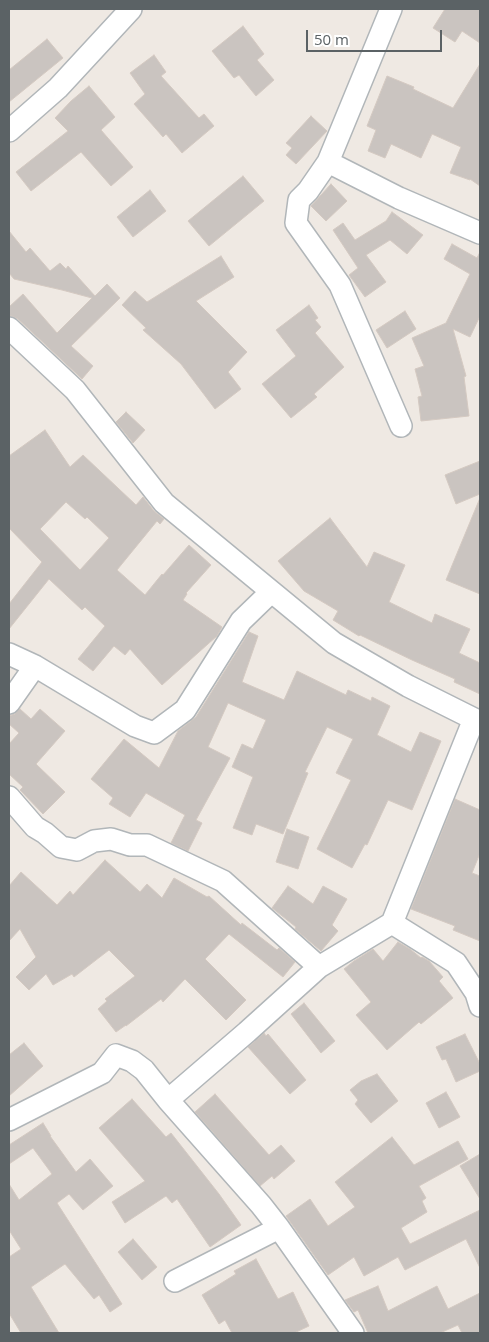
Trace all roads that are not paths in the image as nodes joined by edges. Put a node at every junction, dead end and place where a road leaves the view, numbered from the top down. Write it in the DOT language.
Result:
graph roads {
  1 [pos="131,9"];
  2 [pos="391,9"];
  3 [pos="9,131"];
  4 [pos="328,162"];
  5 [pos="480,233"];
  6 [pos="9,328"];
  7 [pos="401,426"];
  8 [pos="271,592"];
  9 [pos="9,654"];
  10 [pos="35,666"];
  11 [pos="9,703"];
  12 [pos="477,721"];
  13 [pos="9,797"];
  14 [pos="392,923"];
  15 [pos="319,967"];
  16 [pos="480,1006"];
  17 [pos="168,1100"];
  18 [pos="9,1120"];
  19 [pos="279,1228"];
  20 [pos="175,1281"];
  21 [pos="353,1333"];
  1 -- 3 [label="street"];
  2 -- 4 [label="street"];
  4 -- 5 [label="street"];
  4 -- 7 [label="street"];
  6 -- 8 [label="street"];
  8 -- 10 [label="street"];
  8 -- 12 [label="street"];
  9 -- 10 [label="street"];
  10 -- 11 [label="street"];
  12 -- 14 [label="street"];
  13 -- 15 [label="street"];
  14 -- 15 [label="street"];
  14 -- 16 [label="street"];
  15 -- 17 [label="street"];
  17 -- 18 [label="street"];
  17 -- 19 [label="street"];
  19 -- 20 [label="street"];
  19 -- 21 [label="street"];
}
